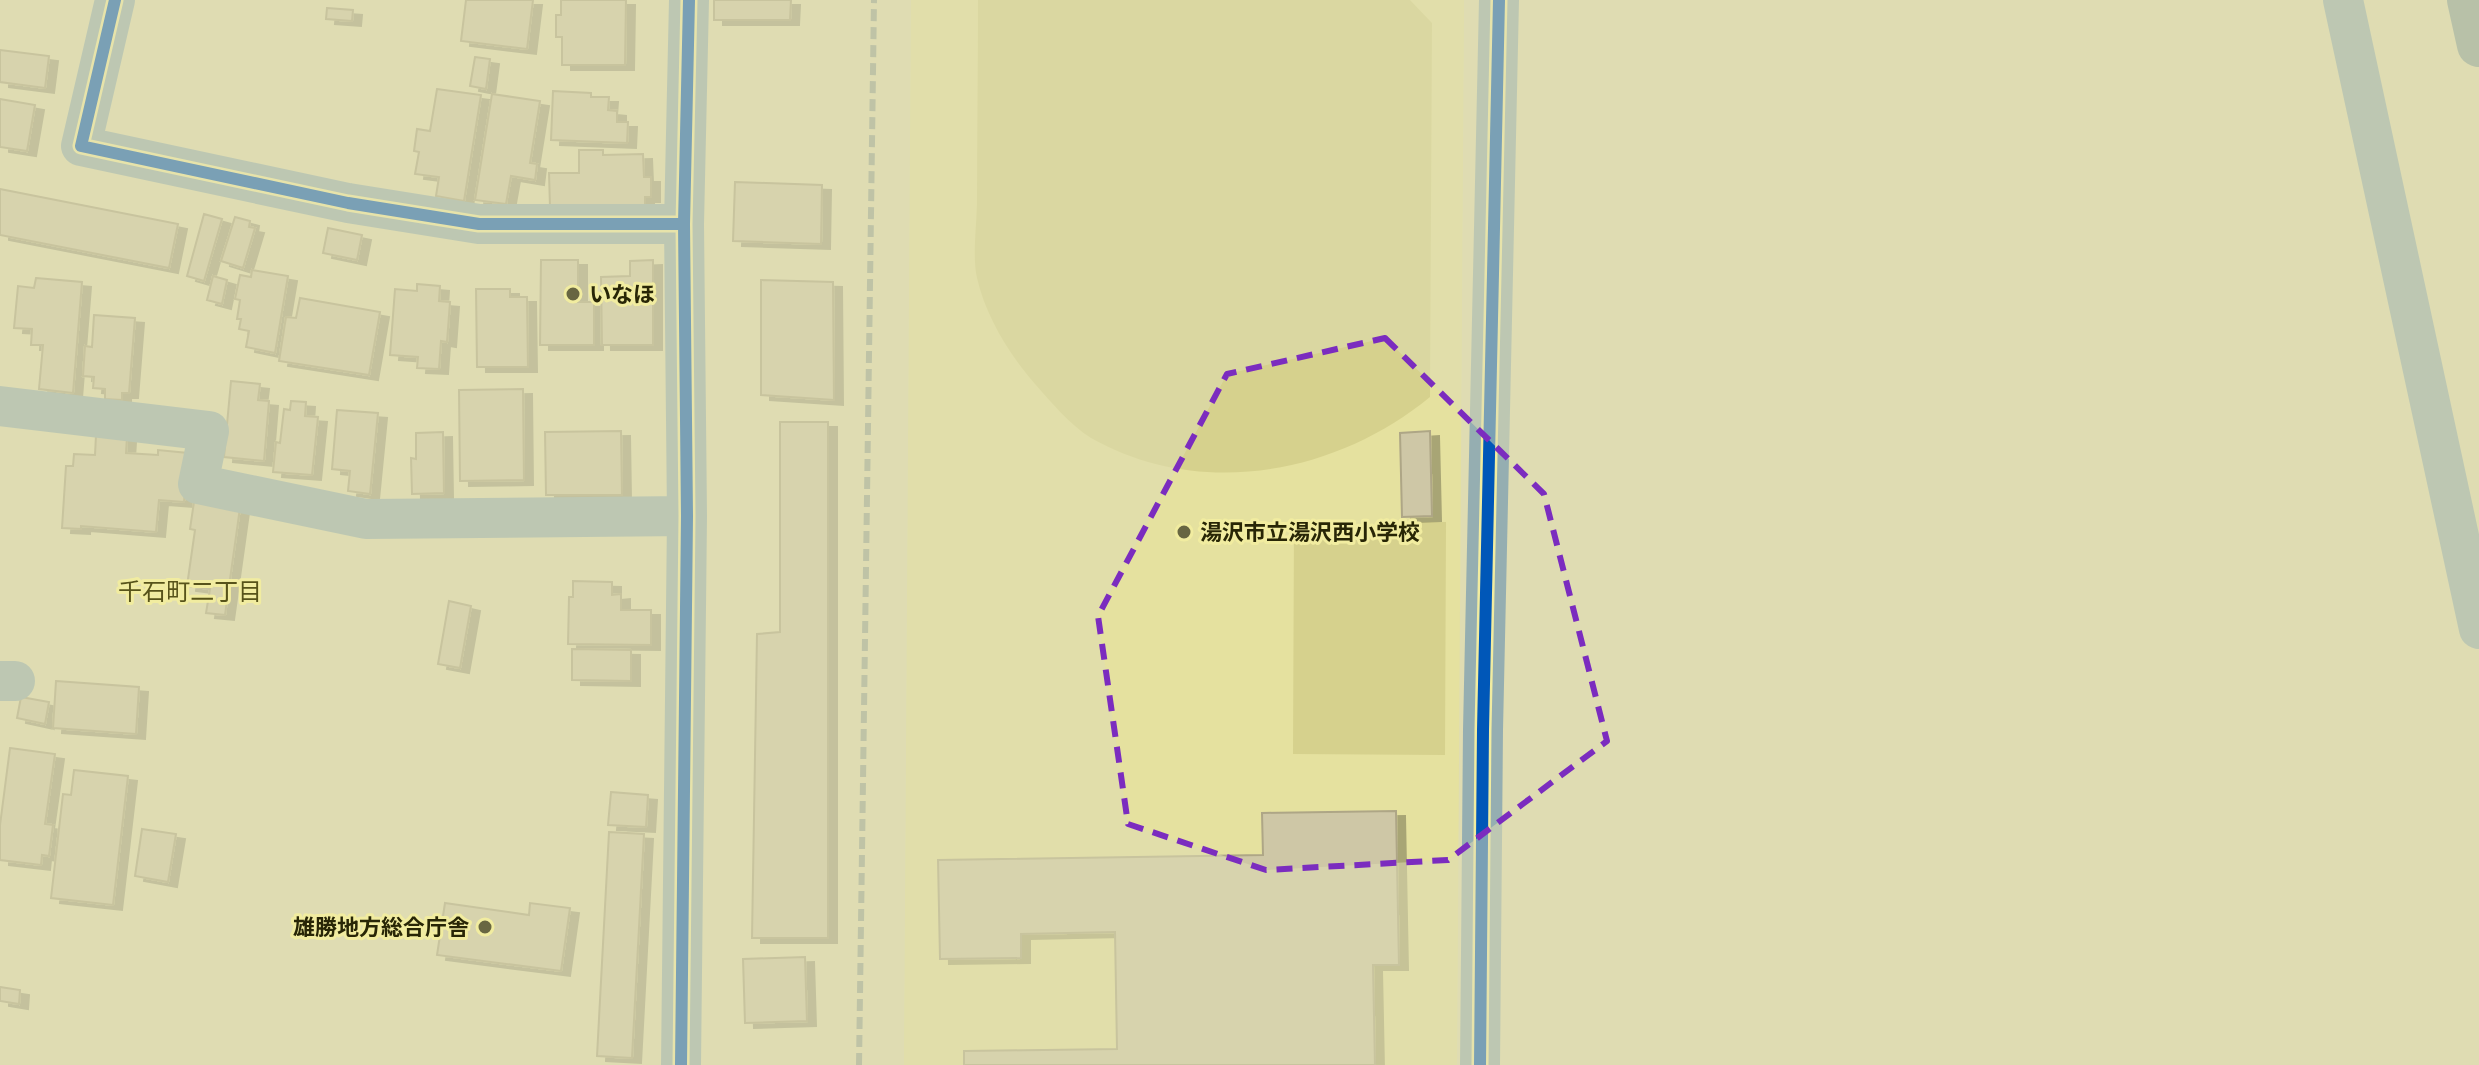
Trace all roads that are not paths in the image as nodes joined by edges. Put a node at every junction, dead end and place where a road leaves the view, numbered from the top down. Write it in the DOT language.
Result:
graph roads {
  1 [pos="115,0"];
  2 [pos="689,0"];
  3 [pos="1499,0"];
  4 [pos="2343,0"];
  5 [pos="2469,0"];
  6 [pos="2479,45"];
  7 [pos="684,224"];
  8 [pos="0,406"];
  9 [pos="687,516"];
  10 [pos="2479,629"];
  11 [pos="681,1065"];
  12 [pos="1480,1065"];
  1 -- 7 [label="street"];
  2 -- 7 [label="street"];
  3 -- 12 [label="street"];
  4 -- 10 [label="street"];
  5 -- 6 [label="highway"];
  7 -- 9 [label="street"];
  8 -- 9 [label="street"];
  9 -- 11 [label="street"];
}
